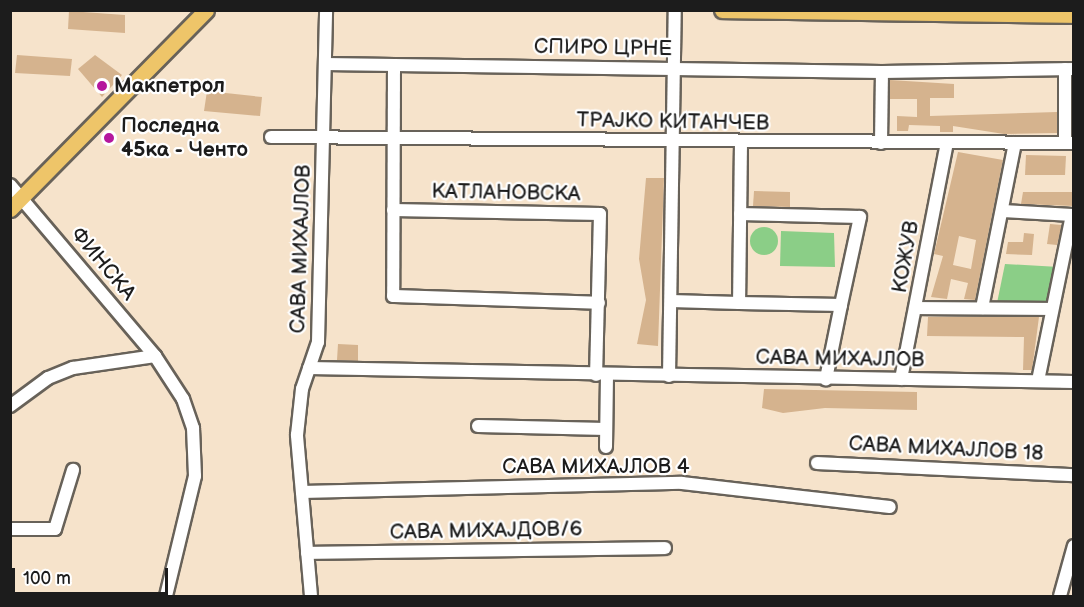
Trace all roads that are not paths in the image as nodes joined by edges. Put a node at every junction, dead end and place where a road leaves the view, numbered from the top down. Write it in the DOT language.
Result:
graph roads {
  1 [pos="206,10"];
  2 [pos="326,10"];
  3 [pos="675,10"];
  4 [pos="722,10"];
  5 [pos="1074,15"];
  6 [pos="325,64"];
  7 [pos="394,65"];
  8 [pos="676,69"];
  9 [pos="1069,69"];
  10 [pos="882,72"];
  11 [pos="271,137"];
  12 [pos="324,137"];
  13 [pos="393,139"];
  14 [pos="676,142"];
  15 [pos="741,142"];
  16 [pos="947,142"];
  17 [pos="881,143"];
  18 [pos="1015,143"];
  19 [pos="1069,143"];
  20 [pos="16,191"];
  21 [pos="10,209"];
  22 [pos="393,210"];
  23 [pos="1003,211"];
  24 [pos="740,214"];
  25 [pos="671,301"];
  26 [pos="599,303"];
  27 [pos="739,303"];
  28 [pos="841,305"];
  29 [pos="916,308"];
  30 [pos="982,308"];
  31 [pos="1052,309"];
  32 [pos="155,356"];
  33 [pos="309,368"];
  34 [pos="601,375"];
  35 [pos="669,376"];
  36 [pos="826,379"];
  37 [pos="901,379"];
  38 [pos="1038,381"];
  39 [pos="1074,382"];
  40 [pos="10,406"];
  41 [pos="478,426"];
  42 [pos="606,429"];
  43 [pos="606,447"];
  44 [pos="817,463"];
  45 [pos="74,470"];
  46 [pos="1074,475"];
  47 [pos="302,492"];
  48 [pos="890,507"];
  49 [pos="10,529"];
  50 [pos="1074,546"];
  51 [pos="664,548"];
  52 [pos="308,553"];
  53 [pos="166,597"];
  54 [pos="311,597"];
  55 [pos="1060,597"];
  1 -- 20 [label="main road"];
  2 -- 6 [label="street, САВА МИХАЈЛОВ"];
  3 -- 8 [label="street"];
  4 -- 5 [label="main road"];
  6 -- 7 [label="street, СПИРО ЦРНЕ"];
  6 -- 12 [label="street, САВА МИХАЈЛОВ"];
  7 -- 8 [label="street, СПИРО ЦРНЕ"];
  7 -- 13 [label="street"];
  8 -- 10 [label="street, СПИРО ЦРНЕ"];
  8 -- 14 [label="street"];
  9 -- 10 [label="street, СПИРО ЦРНЕ"];
  9 -- 19 [label="street, СПИРО ЦРНЕ"];
  10 -- 17 [label="street"];
  11 -- 12 [label="street, ТРАЈКО КИТАНЧЕВ"];
  12 -- 13 [label="street, ТРАЈКО КИТАНЧЕВ"];
  12 -- 33 [label="street, САВА МИХАЈЛОВ"];
  13 -- 14 [label="street, ТРАЈКО КИТАНЧЕВ"];
  13 -- 22 [label="street"];
  14 -- 15 [label="street, ТРАЈКО КИТАНЧЕВ"];
  14 -- 25 [label="street"];
  15 -- 17 [label="street, ТРАЈКО КИТАНЧЕВ"];
  15 -- 24 [label="street"];
  16 -- 17 [label="street, ТРАЈКО КИТАНЧЕВ"];
  16 -- 18 [label="street, ТРАЈКО КИТАНЧЕВ"];
  16 -- 29 [label="street, КОЖУВ"];
  18 -- 19 [label="street, ТРАЈКО КИТАНЧЕВ"];
  18 -- 23 [label="street"];
  20 -- 21 [label="main road"];
  20 -- 32 [label="street, ФИНСКА"];
  22 -- 26 [label="street"];
  22 -- 26 [label="street, КАТЛАНОВСКА"];
  23 -- 30 [label="street"];
  23 -- 31 [label="street"];
  24 -- 27 [label="street"];
  24 -- 28 [label="street"];
  25 -- 27 [label="street"];
  25 -- 35 [label="street"];
  26 -- 34 [label="street, КАТЛАНОВСКА"];
  27 -- 28 [label="street"];
  28 -- 36 [label="street"];
  29 -- 30 [label="street"];
  29 -- 37 [label="street, КОЖУВ"];
  30 -- 31 [label="street"];
  31 -- 38 [label="street"];
  32 -- 40 [label="street"];
  32 -- 53 [label="street, ФИНСКА"];
  33 -- 34 [label="street, САВА МИХАЈЛОВ"];
  33 -- 47 [label="street"];
  34 -- 35 [label="street, САВА МИХАЈЛОВ"];
  34 -- 42 [label="street"];
  35 -- 36 [label="street, САВА МИХАЈЛОВ"];
  36 -- 37 [label="street, САВА МИХАЈЛОВ"];
  37 -- 38 [label="street, САВА МИХАЈЛОВ"];
  38 -- 39 [label="street, САВА МИХАЈЛОВ"];
  41 -- 42 [label="street"];
  42 -- 43 [label="street"];
  44 -- 46 [label="street, САВА МИХАЈЛОВ 18"];
  45 -- 49 [label="street"];
  47 -- 48 [label="street, САВА МИХАЈЛОВ 4"];
  47 -- 52 [label="street"];
  50 -- 55 [label="street"];
  51 -- 52 [label="street, САВА МИХАЈДОВ/6"];
  52 -- 54 [label="street"];
}
